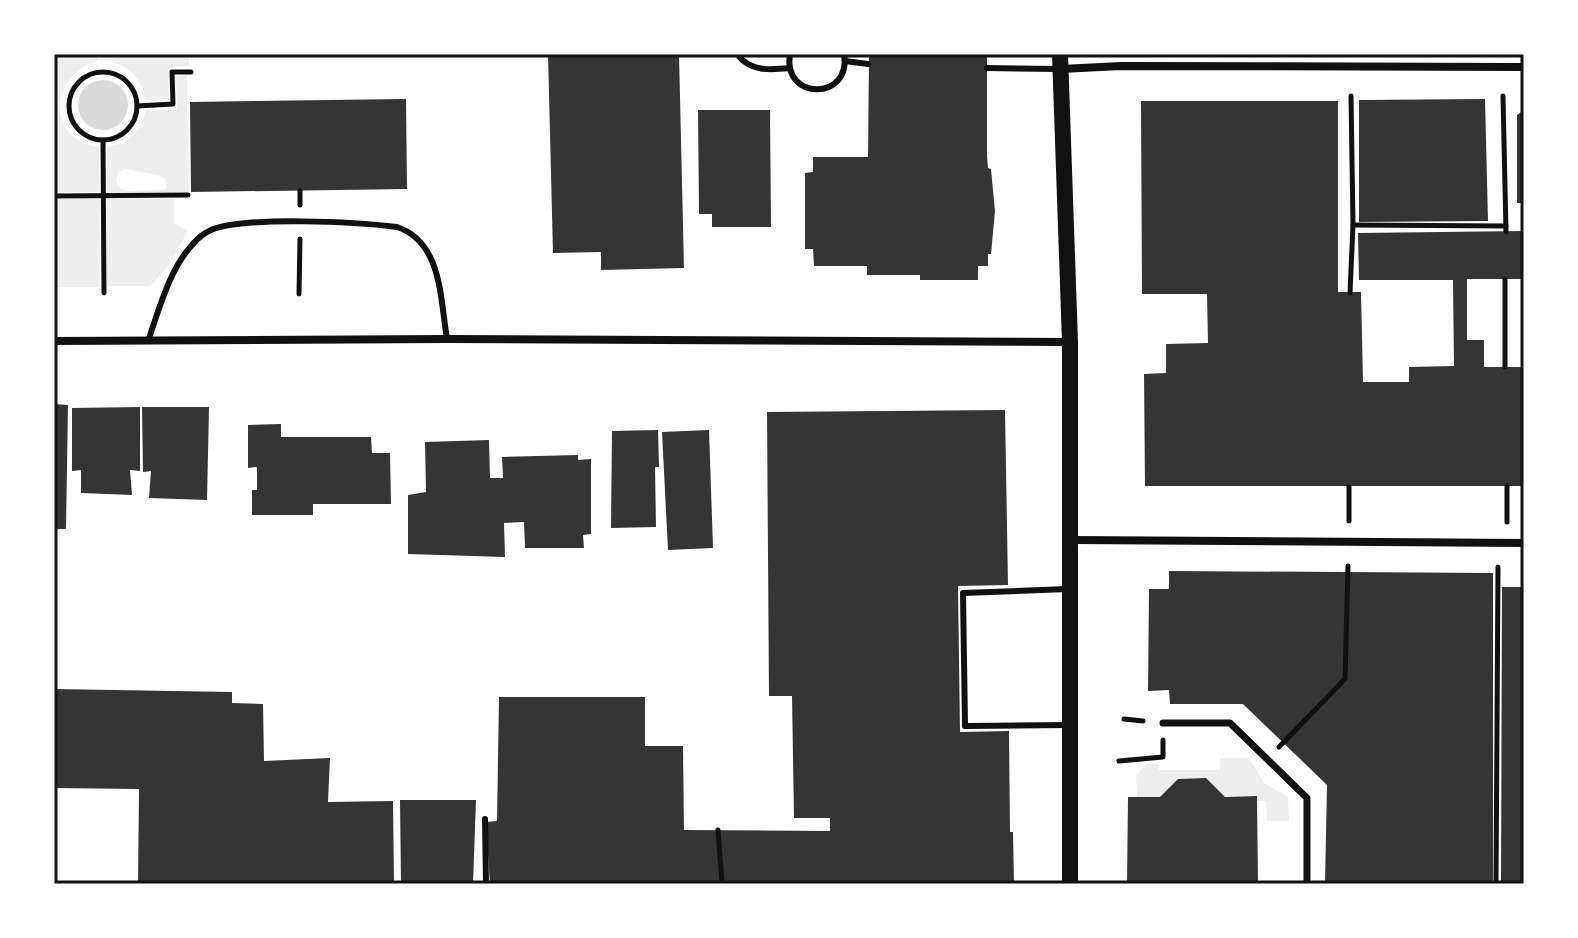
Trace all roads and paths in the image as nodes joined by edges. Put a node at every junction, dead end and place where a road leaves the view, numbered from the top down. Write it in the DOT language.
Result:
graph roads {
  1 [pos="737,54"];
  2 [pos="790,54"];
  3 [pos="845,58"];
  4 [pos="1061,61"];
  5 [pos="868,64"];
  6 [pos="1524,67"];
  7 [pos="790,68"];
  8 [pos="987,68"];
  9 [pos="191,72"];
  10 [pos="1351,96"];
  11 [pos="1503,96"];
  12 [pos="137,106"];
  13 [pos="103,140"];
  14 [pos="103,195"];
  15 [pos="188,195"];
  16 [pos="54,196"];
  17 [pos="1353,225"];
  18 [pos="1505,279"];
  19 [pos="104,293"];
  20 [pos="1350,293"];
  21 [pos="447,339"];
  22 [pos="54,341"];
  23 [pos="147,342"];
  24 [pos="1070,342"];
  25 [pos="1505,367"];
  26 [pos="1507,486"];
  27 [pos="1349,487"];
  28 [pos="1349,521"];
  29 [pos="1507,522"];
  30 [pos="1072,540"];
  31 [pos="1524,543"];
  32 [pos="1348,566"];
  33 [pos="1498,567"];
  34 [pos="1072,589"];
  35 [pos="1163,723"];
  36 [pos="1071,725"];
  37 [pos="1163,757"];
  38 [pos="1268,760"];
  39 [pos="1119,761"];
  40 [pos="485,819"];
  41 [pos="718,830"];
  42 [pos="486,884"];
  43 [pos="722,884"];
  44 [pos="1070,884"];
  45 [pos="1307,884"];
  46 [pos="1496,884"];
  1 -- 7 [label="lane"];
  2 -- 7 [label="lane"];
  3 -- 5 [label="lane"];
  3 -- 7 [label="lane"];
  4 -- 6 [label="street"];
  4 -- 8 [label="lane"];
  4 -- 24 [label="main road"];
  9 -- 12 [label="path"];
  10 -- 17 [label="path"];
  11 -- 17 [label="path"];
  12 -- 13 [label="path"];
  12 -- 13 [label="path"];
  13 -- 14 [label="path"];
  14 -- 15 [label="path"];
  14 -- 16 [label="path"];
  14 -- 19 [label="path"];
  17 -- 20 [label="path"];
  18 -- 25 [label="path"];
  21 -- 23 [label="street"];
  21 -- 23 [label="lane"];
  21 -- 24 [label="street"];
  22 -- 23 [label="street"];
  24 -- 30 [label="main road"];
  26 -- 29 [label="path"];
  27 -- 28 [label="path"];
  30 -- 31 [label="street"];
  30 -- 34 [label="main road"];
  32 -- 38 [label="path"];
  33 -- 46 [label="path"];
  34 -- 36 [label="main road"];
  34 -- 36 [label="lane"];
  35 -- 38 [label="street"];
  36 -- 44 [label="main road"];
  37 -- 39 [label="path"];
  38 -- 45 [label="street"];
  40 -- 42 [label="lane"];
  41 -- 43 [label="path"];
}
